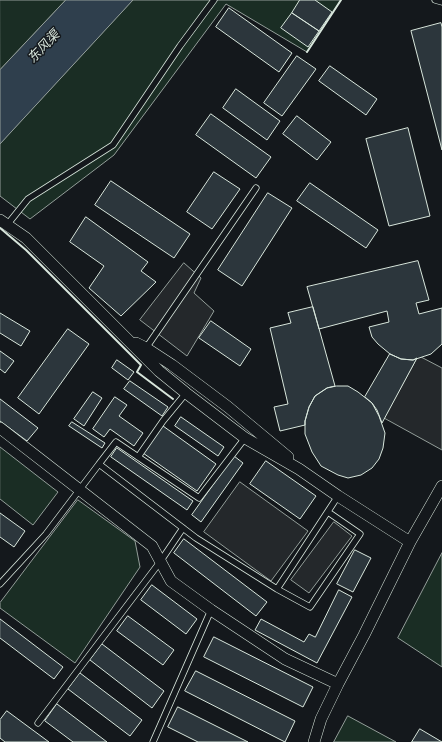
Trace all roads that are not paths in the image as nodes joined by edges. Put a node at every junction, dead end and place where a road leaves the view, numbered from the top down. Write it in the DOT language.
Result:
graph roads {
  1 [pos="214,0"];
  2 [pos="434,0"];
  3 [pos="442,2"];
  4 [pos="256,188"];
  5 [pos="3,222"];
  6 [pos="144,351"];
  7 [pos="186,393"];
  8 [pos="0,428"];
  9 [pos="245,438"];
  10 [pos="138,457"];
  11 [pos="99,464"];
  12 [pos="299,468"];
  13 [pos="442,486"];
  14 [pos="80,490"];
  15 [pos="338,496"];
  16 [pos="328,512"];
  17 [pos="183,528"];
  18 [pos="410,542"];
  19 [pos="160,562"];
  20 [pos="0,584"];
  21 [pos="277,589"];
  22 [pos="211,610"];
  23 [pos="338,684"];
  24 [pos="38,723"];
  25 [pos="153,742"];
  26 [pos="314,742"];
  1 -- 5 [label="lane"];
  2 -- 3 [label="lane"];
  4 -- 6 [label="lane"];
  5 -- 6 [label="street"];
  6 -- 7 [label="street"];
  6 -- 12 [label="street"];
  7 -- 9 [label="street"];
  7 -- 10 [label="lane"];
  8 -- 14 [label="street"];
  9 -- 10 [label="lane"];
  9 -- 12 [label="street"];
  10 -- 11 [label="lane"];
  11 -- 14 [label="lane"];
  11 -- 17 [label="lane"];
  12 -- 15 [label="street"];
  13 -- 18 [label="street"];
  14 -- 19 [label="street"];
  14 -- 20 [label="lane"];
  15 -- 16 [label="lane"];
  15 -- 18 [label="street"];
  16 -- 21 [label="lane"];
  16 -- 21 [label="lane"];
  17 -- 19 [label="lane"];
  17 -- 21 [label="lane"];
  18 -- 23 [label="street"];
  19 -- 22 [label="street"];
  19 -- 24 [label="lane"];
  22 -- 23 [label="street"];
  22 -- 25 [label="lane"];
  23 -- 26 [label="street"];
}
